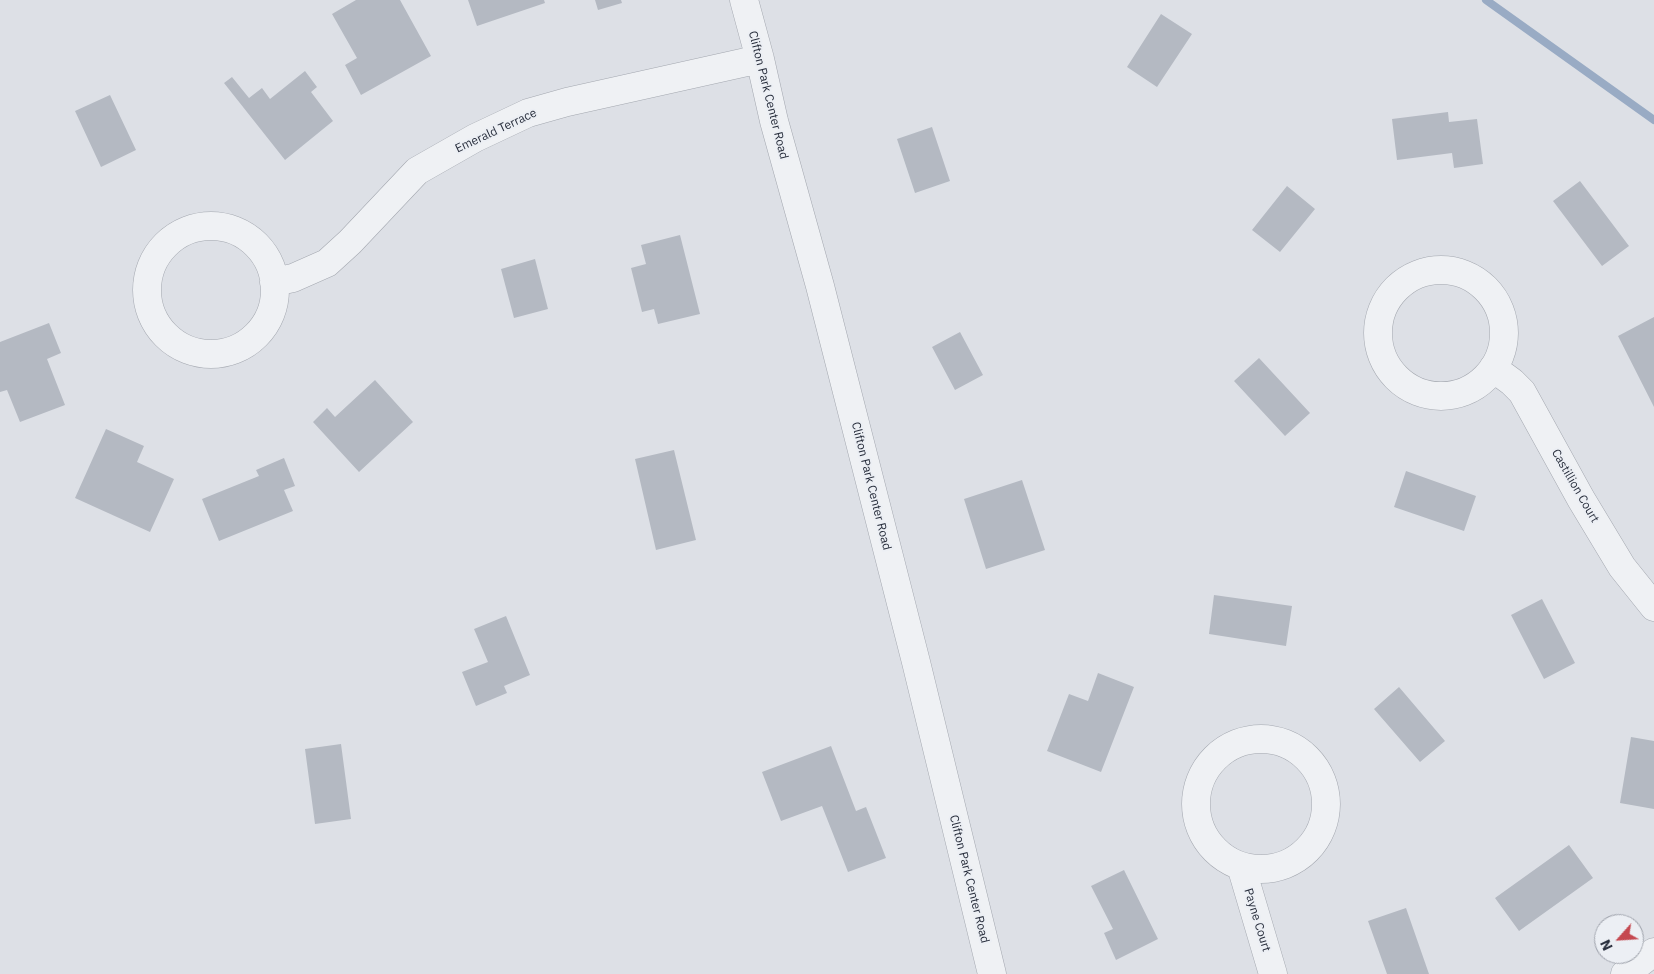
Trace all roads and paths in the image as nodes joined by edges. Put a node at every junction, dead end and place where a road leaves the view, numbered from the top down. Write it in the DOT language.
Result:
graph roads {
  1 [pos="744,0"];
  2 [pos="760,58"];
  3 [pos="274,282"];
  4 [pos="1493,368"];
  5 [pos="1654,607"];
  6 [pos="1240,866"];
  7 [pos="1654,952"];
  8 [pos="992,974"];
  9 [pos="1273,974"];
  10 [pos="1625,974"];
  1 -- 2 [label="street, Clifton Park Center Road"];
  2 -- 3 [label="street, Emerald Terrace"];
  2 -- 8 [label="street, Clifton Park Center Road"];
  3 -- 3 [label="street"];
  4 -- 4 [label="street"];
  4 -- 5 [label="street, Castillion Court"];
  6 -- 6 [label="street, Payne Court"];
  6 -- 9 [label="street, Payne Court"];
  7 -- 10 [label="street"];
}
